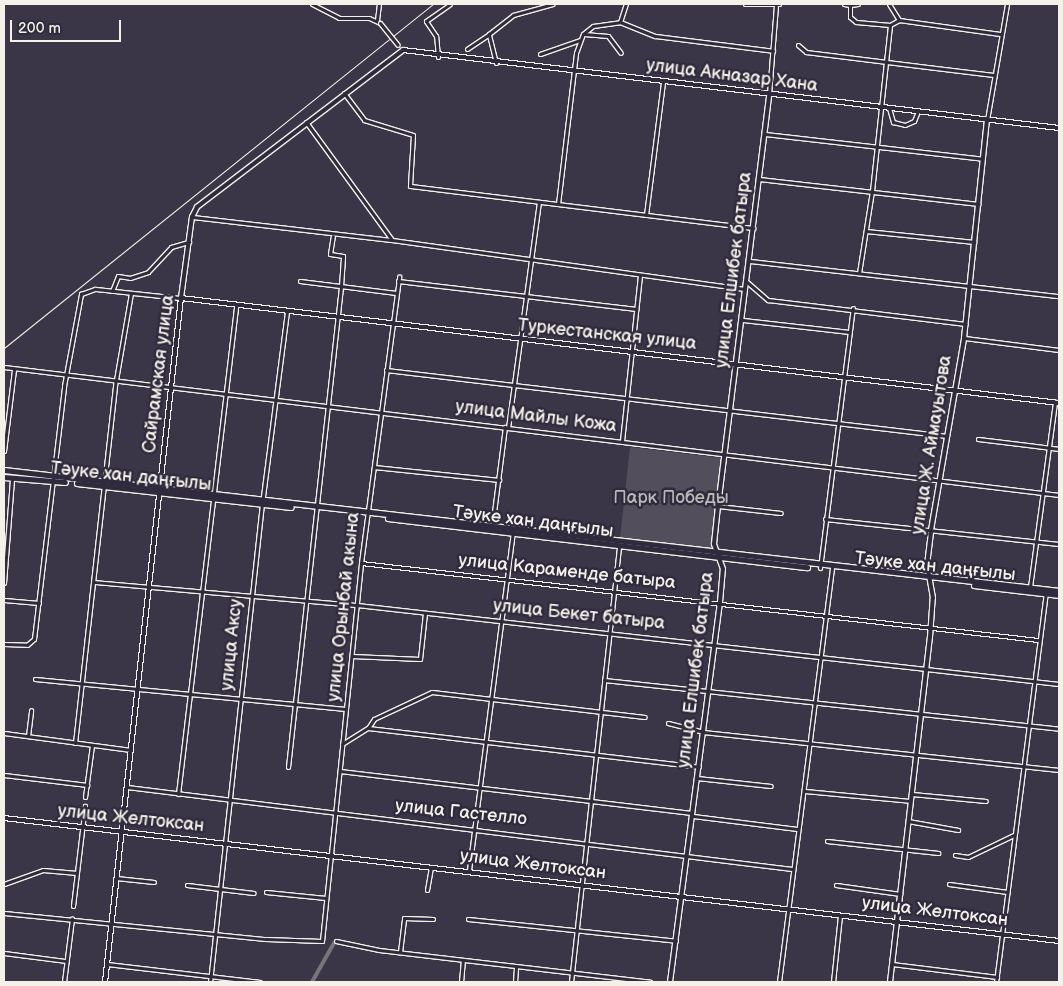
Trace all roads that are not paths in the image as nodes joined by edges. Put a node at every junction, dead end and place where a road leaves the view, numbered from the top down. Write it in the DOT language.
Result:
graph roads {
  1 [pos="312,4"];
  2 [pos="379,4"];
  3 [pos="450,4"];
  4 [pos="553,4"];
  5 [pos="626,4"];
  6 [pos="745,4"];
  7 [pos="844,4"];
  8 [pos="858,4"];
  9 [pos="889,4"];
  10 [pos="1007,4"];
  11 [pos="778,5"];
  12 [pos="850,5"];
  13 [pos="898,20"];
  14 [pos="378,22"];
  15 [pos="620,22"];
  16 [pos="890,25"];
  17 [pos="489,34"];
  18 [pos="583,34"];
  19 [pos="1000,34"];
  20 [pos="580,40"];
  21 [pos="798,45"];
  22 [pos="467,49"];
  23 [pos="403,50"];
  24 [pos="773,51"];
  25 [pos="622,53"];
  26 [pos="540,54"];
  27 [pos="438,57"];
  28 [pos="886,62"];
  29 [pos="496,63"];
  30 [pos="575,71"];
  31 [pos="994,75"];
  32 [pos="664,82"];
  33 [pos="344,93"];
  34 [pos="769,95"];
  35 [pos="881,106"];
  36 [pos="889,108"];
  37 [pos="918,111"];
  38 [pos="987,120"];
  39 [pos="306,122"];
  40 [pos="1059,128"];
  41 [pos="765,134"];
  42 [pos="877,148"];
  43 [pos="983,159"];
  44 [pos="759,179"];
  45 [pos="872,191"];
  46 [pos="539,202"];
  47 [pos="558,204"];
  48 [pos="979,204"];
  49 [pos="646,215"];
  50 [pos="192,217"];
  51 [pos="754,228"];
  52 [pos="866,231"];
  53 [pos="333,236"];
  54 [pos="392,240"];
  55 [pos="189,242"];
  56 [pos="974,242"];
  57 [pos="750,260"];
  58 [pos="531,261"];
  59 [pos="859,273"];
  60 [pos="640,275"];
  61 [pos="399,276"];
  62 [pos="300,281"];
  63 [pos="398,281"];
  64 [pos="747,282"];
  65 [pos="970,285"];
  66 [pos="341,286"];
  67 [pos="746,289"];
  68 [pos="112,291"];
  69 [pos="131,293"];
  70 [pos="396,293"];
  71 [pos="1059,296"];
  72 [pos="181,298"];
  73 [pos="526,298"];
  74 [pos="236,304"];
  75 [pos="853,308"];
  76 [pos="636,309"];
  77 [pos="287,311"];
  78 [pos="338,317"];
  79 [pos="743,320"];
  80 [pos="392,324"];
  81 [pos="966,324"];
  82 [pos="850,332"];
  83 [pos="964,338"];
  84 [pos="520,340"];
  85 [pos="1059,350"];
  86 [pos="631,352"];
  87 [pos="737,364"];
  88 [pos="4,367"];
  89 [pos="14,369"];
  90 [pos="386,370"];
  91 [pos="66,374"];
  92 [pos="843,377"];
  93 [pos="116,380"];
  94 [pos="514,383"];
  95 [pos="171,387"];
  96 [pos="954,392"];
  97 [pos="224,393"];
  98 [pos="625,398"];
  99 [pos="275,399"];
  100 [pos="1057,403"];
  101 [pos="327,405"];
  102 [pos="731,411"];
  103 [pos="381,412"];
  104 [pos="836,421"];
  105 [pos="507,427"];
  106 [pos="947,436"];
  107 [pos="978,439"];
  108 [pos="622,442"];
  109 [pos="1049,448"];
  110 [pos="1059,450"];
  111 [pos="4,451"];
  112 [pos="725,454"];
  113 [pos="374,467"];
  114 [pos="830,467"];
  115 [pos="4,470"];
  116 [pos="4,477"];
  117 [pos="12,478"];
  118 [pos="51,479"];
  119 [pos="499,480"];
  120 [pos="939,482"];
  121 [pos="106,485"];
  122 [pos="160,491"];
  123 [pos="1043,493"];
  124 [pos="1059,495"];
  125 [pos="211,497"];
  126 [pos="262,502"];
  127 [pos="718,506"];
  128 [pos="315,508"];
  129 [pos="781,513"];
  130 [pos="368,514"];
  131 [pos="825,520"];
  132 [pos="492,529"];
  133 [pos="931,530"];
  134 [pos="513,532"];
  135 [pos="1036,542"];
  136 [pos="619,544"];
  137 [pos="1059,544"];
  138 [pos="6,546"];
  139 [pos="717,555"];
  140 [pos="361,563"];
  141 [pos="820,567"];
  142 [pos="831,568"];
  143 [pos="4,572"];
  144 [pos="929,578"];
  145 [pos="507,580"];
  146 [pos="94,582"];
  147 [pos="4,583"];
  148 [pos="149,587"];
  149 [pos="1031,589"];
  150 [pos="614,590"];
  151 [pos="200,592"];
  152 [pos="1046,592"];
  153 [pos="1059,593"];
  154 [pos="252,596"];
  155 [pos="4,600"];
  156 [pos="304,601"];
  157 [pos="720,602"];
  158 [pos="39,603"];
  159 [pos="357,605"];
  160 [pos="425,612"];
  161 [pos="826,614"];
  162 [pos="503,621"];
  163 [pos="931,626"];
  164 [pos="610,632"];
  165 [pos="1038,640"];
  166 [pos="714,643"];
  167 [pos="4,644"];
  168 [pos="352,656"];
  169 [pos="820,657"];
  170 [pos="926,669"];
  171 [pos="35,679"];
  172 [pos="604,680"];
  173 [pos="1032,681"];
  174 [pos="1059,684"];
  175 [pos="83,685"];
  176 [pos="138,691"];
  177 [pos="708,691"];
  178 [pos="190,696"];
  179 [pos="491,697"];
  180 [pos="240,698"];
  181 [pos="815,702"];
  182 [pos="294,703"];
  183 [pos="346,709"];
  184 [pos="31,710"];
  185 [pos="601,711"];
  186 [pos="921,713"];
  187 [pos="645,717"];
  188 [pos="668,723"];
  189 [pos="1027,724"];
  190 [pos="368,728"];
  191 [pos="1059,729"];
  192 [pos="703,732"];
  193 [pos="4,733"];
  194 [pos="28,736"];
  195 [pos="485,742"];
  196 [pos="75,743"];
  197 [pos="342,744"];
  198 [pos="808,744"];
  199 [pos="92,745"];
  200 [pos="131,750"];
  201 [pos="595,755"];
  202 [pos="916,755"];
  203 [pos="1023,765"];
  204 [pos="288,767"];
  205 [pos="699,767"];
  206 [pos="1059,770"];
  207 [pos="340,771"];
  208 [pos="4,775"];
  209 [pos="697,778"];
  210 [pos="87,785"];
  211 [pos="771,786"];
  212 [pos="127,787"];
  213 [pos="479,787"];
  214 [pos="805,791"];
  215 [pos="178,794"];
  216 [pos="911,794"];
  217 [pos="86,796"];
  218 [pos="230,800"];
  219 [pos="590,800"];
  220 [pos="910,801"];
  221 [pos="986,801"];
  222 [pos="84,806"];
  223 [pos="335,812"];
  224 [pos="693,814"];
  225 [pos="4,818"];
  226 [pos="908,821"];
  227 [pos="82,827"];
  228 [pos="474,828"];
  229 [pos="797,829"];
  230 [pos="958,830"];
  231 [pos="122,832"];
  232 [pos="1014,835"];
  233 [pos="586,841"];
  234 [pos="827,841"];
  235 [pos="226,843"];
  236 [pos="905,849"];
  237 [pos="938,853"];
  238 [pos="688,854"];
  239 [pos="331,855"];
  240 [pos="955,855"];
  241 [pos="431,866"];
  242 [pos="792,869"];
  243 [pos="469,870"];
  244 [pos="77,873"];
  245 [pos="116,878"];
  246 [pos="154,882"];
  247 [pos="4,884"];
  248 [pos="949,884"];
  249 [pos="187,885"];
  250 [pos="582,885"];
  251 [pos="836,885"];
  252 [pos="221,889"];
  253 [pos="427,890"];
  254 [pos="266,892"];
  255 [pos="1007,892"];
  256 [pos="254,893"];
  257 [pos="900,894"];
  258 [pos="682,896"];
  259 [pos="326,898"];
  260 [pos="73,906"];
  261 [pos="788,908"];
  262 [pos="4,913"];
  263 [pos="840,915"];
  264 [pos="72,919"];
  265 [pos="433,919"];
  266 [pos="468,919"];
  267 [pos="111,921"];
  268 [pos="897,921"];
  269 [pos="577,931"];
  270 [pos="217,932"];
  271 [pos="1002,933"];
  272 [pos="676,940"];
  273 [pos="336,941"];
  274 [pos="1059,941"];
  275 [pos="400,952"];
  276 [pos="4,953"];
  277 [pos="463,960"];
  278 [pos="66,961"];
  279 [pos="107,964"];
  280 [pos="892,964"];
  281 [pos="516,966"];
  282 [pos="572,972"];
  283 [pos="211,976"];
  284 [pos="997,977"];
  285 [pos="64,982"];
  286 [pos="105,982"];
  287 [pos="210,982"];
  288 [pos="260,982"];
  289 [pos="461,982"];
  290 [pos="515,982"];
  291 [pos="571,982"];
  292 [pos="650,982"];
  293 [pos="670,982"];
  294 [pos="779,982"];
  295 [pos="833,982"];
  296 [pos="890,982"];
  297 [pos="996,982"];
  1 -- 14 [label="street"];
  2 -- 14 [label="street"];
  3 -- 27 [label="street"];
  4 -- 17 [label="street"];
  5 -- 15 [label="street"];
  6 -- 11 [label="street"];
  7 -- 12 [label="street"];
  8 -- 12 [label="street"];
  9 -- 13 [label="street"];
  10 -- 19 [label="street"];
  11 -- 24 [label="street"];
  12 -- 16 [label="street"];
  13 -- 16 [label="street"];
  13 -- 19 [label="street"];
  14 -- 23 [label="street, bridge"];
  15 -- 18 [label="street"];
  15 -- 24 [label="street"];
  16 -- 28 [label="street"];
  17 -- 22 [label="street"];
  17 -- 29 [label="street"];
  18 -- 20 [label="street"];
  18 -- 25 [label="street"];
  19 -- 31 [label="street"];
  20 -- 26 [label="street"];
  20 -- 30 [label="street"];
  21 -- 28 [label="street"];
  23 -- 27 [label="main road, улица Акназар Хана"];
  23 -- 33 [label="main road"];
  24 -- 34 [label="street"];
  27 -- 29 [label="main road, улица Акназар Хана"];
  28 -- 31 [label="street"];
  28 -- 35 [label="street"];
  29 -- 30 [label="main road, улица Акназар Хана"];
  30 -- 32 [label="main road, улица Акназар Хана"];
  30 -- 47 [label="street"];
  31 -- 38 [label="street"];
  32 -- 34 [label="main road, улица Акназар Хана"];
  32 -- 49 [label="street"];
  33 -- 39 [label="main road"];
  33 -- 46 [label="street"];
  34 -- 35 [label="main road, улица Акназар Хана"];
  34 -- 41 [label="main road, улица Елшибек батыра"];
  35 -- 36 [label="main road, улица Акназар Хана"];
  35 -- 42 [label="street"];
  36 -- 37 [label="main road, улица Акназар Хана"];
  36 -- 37 [label="street"];
  37 -- 38 [label="main road, улица Акназар Хана"];
  38 -- 40 [label="main road, улица Акназар Хана"];
  38 -- 43 [label="main road, улица Ж. Аймауытова"];
  39 -- 50 [label="main road"];
  39 -- 54 [label="street"];
  41 -- 42 [label="street"];
  41 -- 44 [label="main road, улица Елшибек батыра"];
  42 -- 43 [label="street"];
  42 -- 45 [label="street"];
  43 -- 48 [label="main road, улица Ж. Аймауытова"];
  44 -- 45 [label="street"];
  44 -- 51 [label="main road, улица Елшибек батыра"];
  45 -- 48 [label="street"];
  45 -- 52 [label="street"];
  46 -- 47 [label="street"];
  46 -- 58 [label="street"];
  47 -- 49 [label="street"];
  48 -- 56 [label="main road, улица Ж. Аймауытова"];
  49 -- 51 [label="street"];
  50 -- 53 [label="street"];
  50 -- 55 [label="main road, Сайрамская улица"];
  51 -- 57 [label="main road, улица Елшибек батыра"];
  52 -- 56 [label="street"];
  52 -- 59 [label="street"];
  53 -- 54 [label="street"];
  53 -- 66 [label="street"];
  54 -- 58 [label="street"];
  55 -- 68 [label="street"];
  55 -- 72 [label="main road, Сайрамская улица"];
  56 -- 65 [label="main road, улица Ж. Аймауытова"];
  57 -- 59 [label="street"];
  57 -- 64 [label="main road, улица Елшибек батыра"];
  58 -- 60 [label="street"];
  58 -- 73 [label="street"];
  59 -- 65 [label="street"];
  60 -- 67 [label="street"];
  60 -- 76 [label="street"];
  61 -- 63 [label="street, улица Орынбай акына"];
  62 -- 66 [label="street"];
  63 -- 70 [label="street, улица Орынбай акына"];
  63 -- 73 [label="street"];
  64 -- 67 [label="main road, улица Елшибек батыра"];
  64 -- 75 [label="street"];
  65 -- 71 [label="street"];
  65 -- 81 [label="main road, улица Ж. Аймауытова"];
  66 -- 70 [label="street"];
  66 -- 78 [label="street"];
  67 -- 79 [label="main road, улица Елшибек батыра"];
  68 -- 69 [label="street"];
  68 -- 91 [label="street"];
  69 -- 72 [label="street"];
  69 -- 93 [label="street"];
  70 -- 80 [label="street, улица Орынбай акына"];
  72 -- 74 [label="main road, Туркестанская улица"];
  72 -- 95 [label="main road, Сайрамская улица"];
  73 -- 76 [label="street"];
  73 -- 84 [label="street"];
  74 -- 77 [label="main road, Туркестанская улица"];
  74 -- 97 [label="street"];
  75 -- 81 [label="street"];
  75 -- 82 [label="street"];
  76 -- 86 [label="street"];
  77 -- 78 [label="main road, Туркестанская улица"];
  77 -- 99 [label="street, улица Аксу"];
  78 -- 80 [label="main road, Туркестанская улица"];
  78 -- 101 [label="street"];
  79 -- 82 [label="street"];
  79 -- 87 [label="main road, улица Елшибек батыра"];
  80 -- 84 [label="main road, Туркестанская улица"];
  80 -- 90 [label="street, улица Орынбай акына"];
  81 -- 83 [label="main road, улица Ж. Аймауытова"];
  82 -- 92 [label="street"];
  83 -- 85 [label="street"];
  83 -- 96 [label="main road, улица Ж. Аймауытова"];
  84 -- 86 [label="main road, Туркестанская улица"];
  84 -- 94 [label="street"];
  86 -- 87 [label="main road, Туркестанская улица"];
  86 -- 98 [label="street"];
  87 -- 92 [label="main road, Туркестанская улица"];
  87 -- 102 [label="main road, улица Елшибек батыра"];
  88 -- 91 [label="street, улица Майлы Кожа"];
  89 -- 111 [label="street"];
  90 -- 94 [label="street"];
  90 -- 103 [label="street, улица Орынбай акына"];
  91 -- 93 [label="street, улица Майлы Кожа"];
  91 -- 118 [label="street"];
  92 -- 96 [label="main road, Туркестанская улица"];
  92 -- 104 [label="street"];
  93 -- 95 [label="street, улица Майлы Кожа"];
  93 -- 121 [label="street"];
  94 -- 98 [label="street"];
  94 -- 105 [label="street"];
  95 -- 97 [label="street, улица Майлы Кожа"];
  95 -- 122 [label="main road, Сайрамская улица"];
  96 -- 100 [label="main road, Туркестанская улица"];
  96 -- 106 [label="main road, улица Ж. Аймауытова"];
  97 -- 99 [label="street, улица Майлы Кожа"];
  97 -- 125 [label="street"];
  98 -- 102 [label="street"];
  98 -- 108 [label="street"];
  99 -- 101 [label="street, улица Майлы Кожа"];
  99 -- 126 [label="street, улица Аксу"];
  100 -- 109 [label="street"];
  101 -- 103 [label="street, улица Майлы Кожа"];
  101 -- 128 [label="street"];
  102 -- 104 [label="street"];
  102 -- 112 [label="main road, улица Елшибек батыра"];
  103 -- 105 [label="street, улица Майлы Кожа"];
  103 -- 113 [label="street, улица Орынбай акына"];
  104 -- 106 [label="street"];
  104 -- 114 [label="street"];
  105 -- 108 [label="street, улица Майлы Кожа"];
  105 -- 119 [label="street"];
  106 -- 120 [label="main road, улица Ж. Аймауытова"];
  107 -- 109 [label="street"];
  108 -- 112 [label="street, улица Майлы Кожа"];
  109 -- 110 [label="street"];
  109 -- 123 [label="street"];
  112 -- 114 [label="street, улица Майлы Кожа"];
  112 -- 127 [label="main road, улица Елшибек батыра"];
  113 -- 119 [label="street"];
  113 -- 130 [label="street, улица Орынбай акына"];
  114 -- 120 [label="street, улица Майлы Кожа"];
  114 -- 131 [label="street"];
  115 -- 118 [label="main road, Тәуке хан даңғылы"];
  116 -- 117 [label="main road, Тәуке хан даңғылы"];
  117 -- 118 [label="main road, Тәуке хан даңғылы"];
  117 -- 138 [label="street"];
  118 -- 121 [label="main road, Тәуке хан даңғылы"];
  118 -- 158 [label="street"];
  119 -- 132 [label="street"];
  120 -- 123 [label="street, улица Майлы Кожа"];
  120 -- 133 [label="main road, улица Ж. Аймауытова"];
  121 -- 122 [label="main road, Тәуке хан даңғылы"];
  121 -- 146 [label="street"];
  122 -- 125 [label="main road, Тәуке хан даңғылы"];
  122 -- 148 [label="main road, Сайрамская улица"];
  123 -- 124 [label="street, улица Майлы Кожа"];
  123 -- 135 [label="street"];
  125 -- 126 [label="main road, Тәуке хан даңғылы"];
  125 -- 151 [label="street"];
  126 -- 128 [label="main road, Тәуке хан даңғылы"];
  126 -- 154 [label="street, улица Аксу"];
  127 -- 129 [label="street"];
  127 -- 139 [label="main road, улица Елшибек батыра"];
  128 -- 130 [label="main road, Тәуке хан даңғылы"];
  128 -- 156 [label="street"];
  130 -- 132 [label="main road, Тәуке хан даңғылы"];
  130 -- 140 [label="street, улица Орынбай акына"];
  131 -- 133 [label="street"];
  131 -- 141 [label="street"];
  132 -- 134 [label="main road, Тәуке хан даңғылы"];
  133 -- 135 [label="street"];
  133 -- 144 [label="main road, улица Ж. Аймауытова"];
  134 -- 136 [label="main road, Тәуке хан даңғылы"];
  134 -- 145 [label="street"];
  135 -- 137 [label="street"];
  135 -- 149 [label="street"];
  136 -- 139 [label="main road, Тәуке хан даңғылы"];
  136 -- 150 [label="street"];
  138 -- 143 [label="street"];
  139 -- 141 [label="main road, Тәуке хан даңғылы"];
  139 -- 157 [label="main road, улица Елшибек батыра"];
  140 -- 145 [label="street, улица Караменде батыра"];
  140 -- 159 [label="street, улица Орынбай акына"];
  141 -- 142 [label="main road, Тәуке хан даңғылы"];
  142 -- 144 [label="main road, Тәуке хан даңғылы"];
  142 -- 161 [label="street"];
  143 -- 147 [label="street"];
  144 -- 149 [label="main road, Тәуке хан даңғылы"];
  144 -- 163 [label="main road, улица Ж. Аймауытова"];
  145 -- 150 [label="street, улица Караменде батыра"];
  145 -- 162 [label="street"];
  146 -- 148 [label="street, улица Бекет батыра"];
  146 -- 175 [label="street"];
  148 -- 151 [label="street, улица Бекет батыра"];
  148 -- 176 [label="main road, Сайрамская улица"];
  149 -- 152 [label="main road, Тәуке хан даңғылы"];
  150 -- 157 [label="street, улица Караменде батыра"];
  150 -- 164 [label="street"];
  151 -- 154 [label="street, улица Бекет батыра"];
  151 -- 178 [label="street"];
  152 -- 153 [label="main road, Тәуке хан даңғылы"];
  152 -- 165 [label="street"];
  154 -- 156 [label="street, улица Бекет батыра"];
  154 -- 180 [label="street, улица Аксу"];
  155 -- 158 [label="street"];
  156 -- 159 [label="street, улица Бекет батыра"];
  156 -- 182 [label="street"];
  157 -- 161 [label="street, улица Караменде батыра"];
  157 -- 166 [label="main road, улица Елшибек батыра"];
  158 -- 167 [label="street"];
  159 -- 160 [label="street, улица Бекет батыра"];
  159 -- 168 [label="street, улица Орынбай акына"];
  160 -- 162 [label="street, улица Бекет батыра"];
  160 -- 168 [label="street"];
  161 -- 163 [label="street, улица Караменде батыра"];
  161 -- 169 [label="street"];
  162 -- 164 [label="street, улица Бекет батыра"];
  162 -- 179 [label="street"];
  163 -- 165 [label="street, улица Караменде батыра"];
  163 -- 170 [label="main road, улица Ж. Аймауытова"];
  164 -- 166 [label="street, улица Бекет батыра"];
  164 -- 172 [label="street"];
  165 -- 173 [label="street"];
  166 -- 169 [label="street, улица Бекет батыра"];
  166 -- 177 [label="main road, улица Елшибек батыра"];
  168 -- 183 [label="street, улица Орынбай акына"];
  169 -- 170 [label="street, улица Бекет батыра"];
  169 -- 181 [label="street"];
  170 -- 173 [label="street, улица Бекет батыра"];
  170 -- 186 [label="main road, улица Ж. Аймауытова"];
  171 -- 175 [label="street"];
  172 -- 177 [label="street"];
  172 -- 185 [label="street"];
  173 -- 174 [label="street, улица Бекет батыра"];
  173 -- 189 [label="street"];
  175 -- 176 [label="street"];
  175 -- 196 [label="street"];
  176 -- 178 [label="street"];
  176 -- 200 [label="main road, Сайрамская улица"];
  177 -- 181 [label="street"];
  177 -- 192 [label="main road, улица Елшибек батыра"];
  178 -- 180 [label="street"];
  178 -- 215 [label="street"];
  179 -- 185 [label="street"];
  179 -- 190 [label="street"];
  179 -- 195 [label="street"];
  180 -- 182 [label="street"];
  180 -- 218 [label="street, улица Аксу"];
  181 -- 186 [label="street"];
  181 -- 198 [label="street"];
  182 -- 183 [label="street"];
  182 -- 204 [label="street"];
  183 -- 197 [label="street, улица Орынбай акына"];
  184 -- 194 [label="street"];
  185 -- 187 [label="street"];
  185 -- 201 [label="street"];
  186 -- 189 [label="street"];
  186 -- 202 [label="main road, улица Ж. Аймауытова"];
  188 -- 192 [label="street"];
  189 -- 191 [label="street"];
  189 -- 203 [label="street"];
  190 -- 195 [label="street"];
  190 -- 197 [label="street"];
  192 -- 198 [label="street"];
  192 -- 205 [label="main road, улица Елшибек батыра"];
  193 -- 194 [label="street"];
  194 -- 196 [label="street"];
  195 -- 201 [label="street"];
  195 -- 213 [label="street"];
  196 -- 199 [label="street"];
  197 -- 207 [label="street, улица Орынбай акына"];
  198 -- 202 [label="street"];
  198 -- 214 [label="street"];
  199 -- 200 [label="street"];
  199 -- 210 [label="street"];
  200 -- 212 [label="main road, Сайрамская улица"];
  201 -- 205 [label="street"];
  201 -- 219 [label="street"];
  202 -- 203 [label="street"];
  202 -- 216 [label="main road, улица Ж. Аймауытова"];
  203 -- 206 [label="street"];
  203 -- 232 [label="street"];
  205 -- 209 [label="main road, улица Елшибек батыра"];
  207 -- 213 [label="street"];
  207 -- 223 [label="street, улица Орынбай акына"];
  208 -- 210 [label="street"];
  209 -- 211 [label="street"];
  209 -- 224 [label="main road, улица Елшибек батыра"];
  210 -- 217 [label="street"];
  212 -- 215 [label="street, улица Гастелло"];
  212 -- 231 [label="main road, Сайрамская улица"];
  213 -- 219 [label="street"];
  213 -- 228 [label="street"];
  214 -- 220 [label="street"];
  214 -- 229 [label="street"];
  215 -- 218 [label="street, улица Гастелло"];
  216 -- 220 [label="main road, улица Ж. Аймауытова"];
  216 -- 221 [label="street"];
  218 -- 223 [label="street, улица Гастелло"];
  218 -- 235 [label="street, улица Аксу"];
  219 -- 224 [label="street"];
  219 -- 233 [label="street"];
  220 -- 226 [label="main road, улица Ж. Аймауытова"];
  222 -- 227 [label="street"];
  223 -- 228 [label="street, улица Гастелло"];
  223 -- 239 [label="street, улица Орынбай акына"];
  224 -- 229 [label="street"];
  224 -- 238 [label="main road, улица Елшибек батыра"];
  225 -- 227 [label="main road, улица Желтоксан"];
  226 -- 230 [label="street"];
  226 -- 236 [label="main road, улица Ж. Аймауытова"];
  227 -- 231 [label="main road, улица Желтоксан"];
  227 -- 244 [label="street"];
  228 -- 233 [label="street, улица Гастелло"];
  228 -- 243 [label="street"];
  229 -- 242 [label="street"];
  231 -- 235 [label="main road, улица Желтоксан"];
  231 -- 245 [label="main road, Сайрамская улица"];
  232 -- 240 [label="street"];
  232 -- 255 [label="street"];
  233 -- 238 [label="street, улица Гастелло"];
  233 -- 250 [label="street"];
  234 -- 236 [label="street"];
  235 -- 239 [label="main road, улица Желтоксан"];
  235 -- 252 [label="street, улица Аксу"];
  236 -- 237 [label="street"];
  236 -- 257 [label="main road, улица Ж. Аймауытова"];
  238 -- 242 [label="street, улица Гастелло"];
  238 -- 258 [label="main road, улица Елшибек батыра"];
  239 -- 241 [label="main road, улица Желтоксан"];
  239 -- 259 [label="street, улица Орынбай акына"];
  241 -- 243 [label="main road, улица Желтоксан"];
  241 -- 253 [label="street"];
  242 -- 261 [label="street"];
  243 -- 250 [label="main road, улица Желтоксан"];
  244 -- 247 [label="street"];
  244 -- 260 [label="street"];
  245 -- 246 [label="street"];
  245 -- 267 [label="main road, Сайрамская улица"];
  248 -- 255 [label="street"];
  249 -- 252 [label="street"];
  250 -- 258 [label="main road, улица Желтоксан"];
  250 -- 269 [label="street"];
  251 -- 257 [label="street"];
  252 -- 256 [label="street"];
  252 -- 270 [label="street, улица Аксу"];
  254 -- 259 [label="street"];
  255 -- 271 [label="street"];
  257 -- 268 [label="main road, улица Ж. Аймауытова"];
  258 -- 261 [label="main road, улица Желтоксан"];
  258 -- 272 [label="main road, улица Елшибек батыра"];
  259 -- 270 [label="street, улица Орынбай акына"];
  261 -- 263 [label="main road, улица Желтоксан"];
  261 -- 294 [label="street"];
  262 -- 264 [label="street"];
  263 -- 268 [label="main road, улица Желтоксан"];
  263 -- 295 [label="street"];
  264 -- 267 [label="street"];
  264 -- 278 [label="street"];
  265 -- 275 [label="street"];
  266 -- 269 [label="street"];
  267 -- 270 [label="street"];
  267 -- 279 [label="main road, Сайрамская улица"];
  268 -- 271 [label="main road, улица Желтоксан"];
  268 -- 280 [label="main road, улица Ж. Аймауытова"];
  269 -- 272 [label="street"];
  269 -- 282 [label="street"];
  270 -- 283 [label="street, улица Аксу"];
  271 -- 274 [label="main road, улица Желтоксан"];
  271 -- 284 [label="street"];
  272 -- 293 [label="main road, улица Елшибек батыра"];
  273 -- 275 [label="street"];
  275 -- 277 [label="street"];
  276 -- 278 [label="street"];
  277 -- 281 [label="street"];
  277 -- 289 [label="street"];
  278 -- 285 [label="street"];
  279 -- 283 [label="street"];
  279 -- 286 [label="main road, Сайрамская улица"];
  280 -- 284 [label="street"];
  280 -- 296 [label="main road, улица Ж. Аймауытова"];
  281 -- 282 [label="street"];
  281 -- 290 [label="street"];
  282 -- 291 [label="street"];
  282 -- 292 [label="street"];
  283 -- 287 [label="street, улица Аксу"];
  283 -- 288 [label="street"];
  284 -- 297 [label="street"];
}
